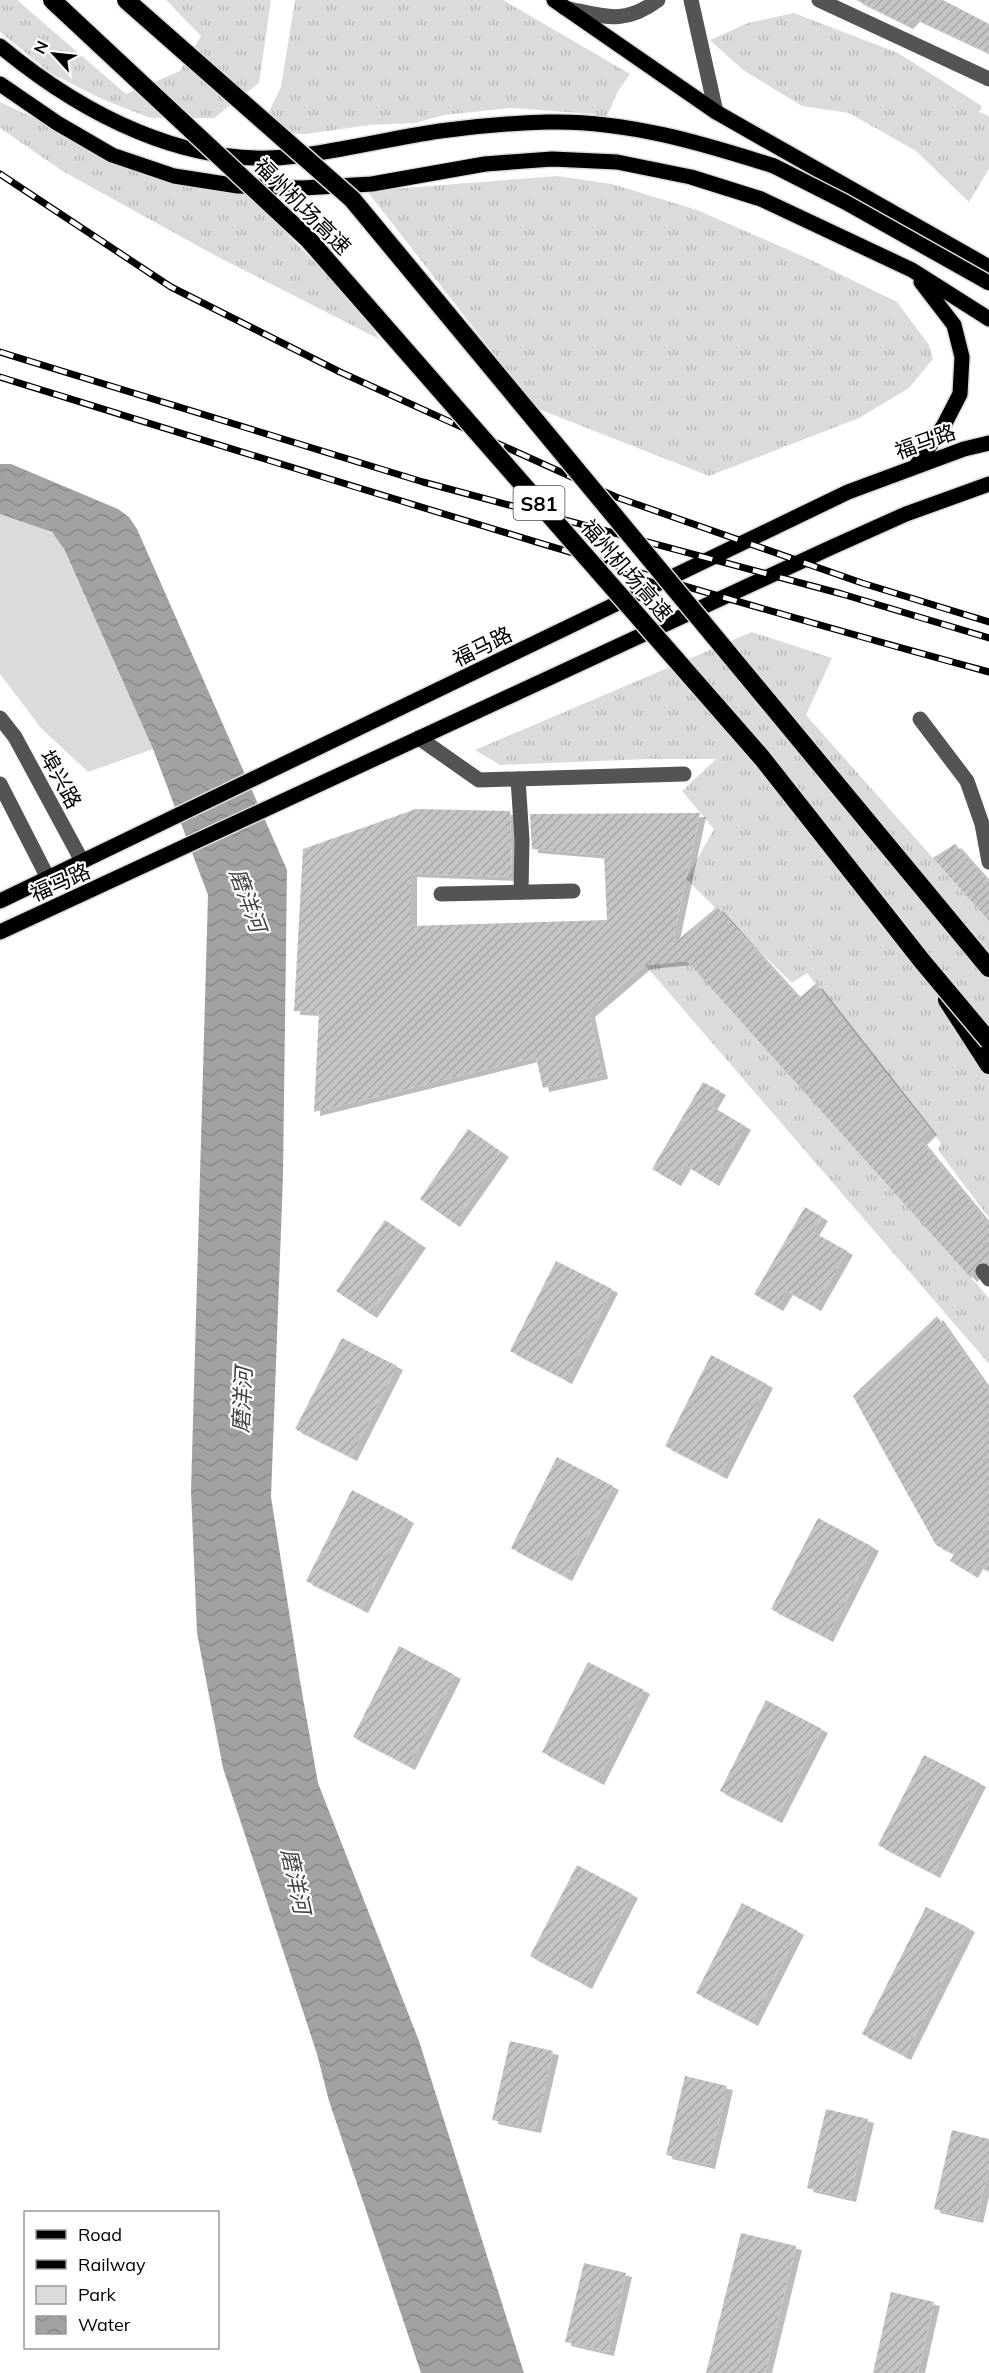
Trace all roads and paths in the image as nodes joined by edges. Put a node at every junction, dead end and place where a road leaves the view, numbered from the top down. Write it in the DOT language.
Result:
graph roads {
  1 [pos="52,0"];
  2 [pos="126,0"];
  3 [pos="658,0"];
  4 [pos="691,0"];
  5 [pos="819,0"];
  6 [pos="559,4"];
  7 [pos="0,46"];
  8 [pos="989,79"];
  9 [pos="0,84"];
  10 [pos="716,112"];
  11 [pos="985,263"];
  12 [pos="912,270"];
  13 [pos="989,283"];
  14 [pos="989,319"];
  15 [pos="989,443"];
  16 [pos="916,466"];
  17 [pos="989,484"];
  18 [pos="966,492"];
  19 [pos="989,493"];
  20 [pos="0,718"];
  21 [pos="920,719"];
  22 [pos="419,738"];
  23 [pos="684,774"];
  24 [pos="518,779"];
  25 [pos="0,784"];
  26 [pos="82,861"];
  27 [pos="989,862"];
  28 [pos="48,878"];
  29 [pos="573,891"];
  30 [pos="521,892"];
  31 [pos="441,894"];
  32 [pos="0,901"];
  33 [pos="0,932"];
  34 [pos="922,961"];
  35 [pos="989,968"];
  36 [pos="989,1041"];
  37 [pos="989,1065"];
  1 -- 34 [label="highway, 福州机场高速 / S81, bridge"];
  2 -- 35 [label="highway, 福州机场高速 / S81, bridge"];
  3 -- 6 [label="street"];
  4 -- 10 [label="street"];
  5 -- 8 [label="street"];
  6 -- 10 [label="main road"];
  7 -- 13 [label="main road, bridge"];
  9 -- 12 [label="main road"];
  10 -- 11 [label="main road"];
  12 -- 14 [label="main road"];
  12 -- 16 [label="main road"];
  15 -- 16 [label="main road, 福马路"];
  16 -- 26 [label="main road, 福马路"];
  17 -- 18 [label="main road, 福马路"];
  18 -- 19 [label="main road"];
  18 -- 22 [label="main road, 福马路"];
  20 -- 26 [label="street, 埠兴路"];
  21 -- 27 [label="street"];
  22 -- 24 [label="street"];
  22 -- 33 [label="main road, 福马路"];
  23 -- 24 [label="street"];
  24 -- 30 [label="street"];
  25 -- 28 [label="street"];
  26 -- 28 [label="main road, 福马路"];
  28 -- 32 [label="main road, 福马路"];
  29 -- 30 [label="street"];
  30 -- 31 [label="street"];
  34 -- 36 [label="highway, 福州机场高速 / S81, bridge"];
  34 -- 37 [label="highway, bridge"];
}
